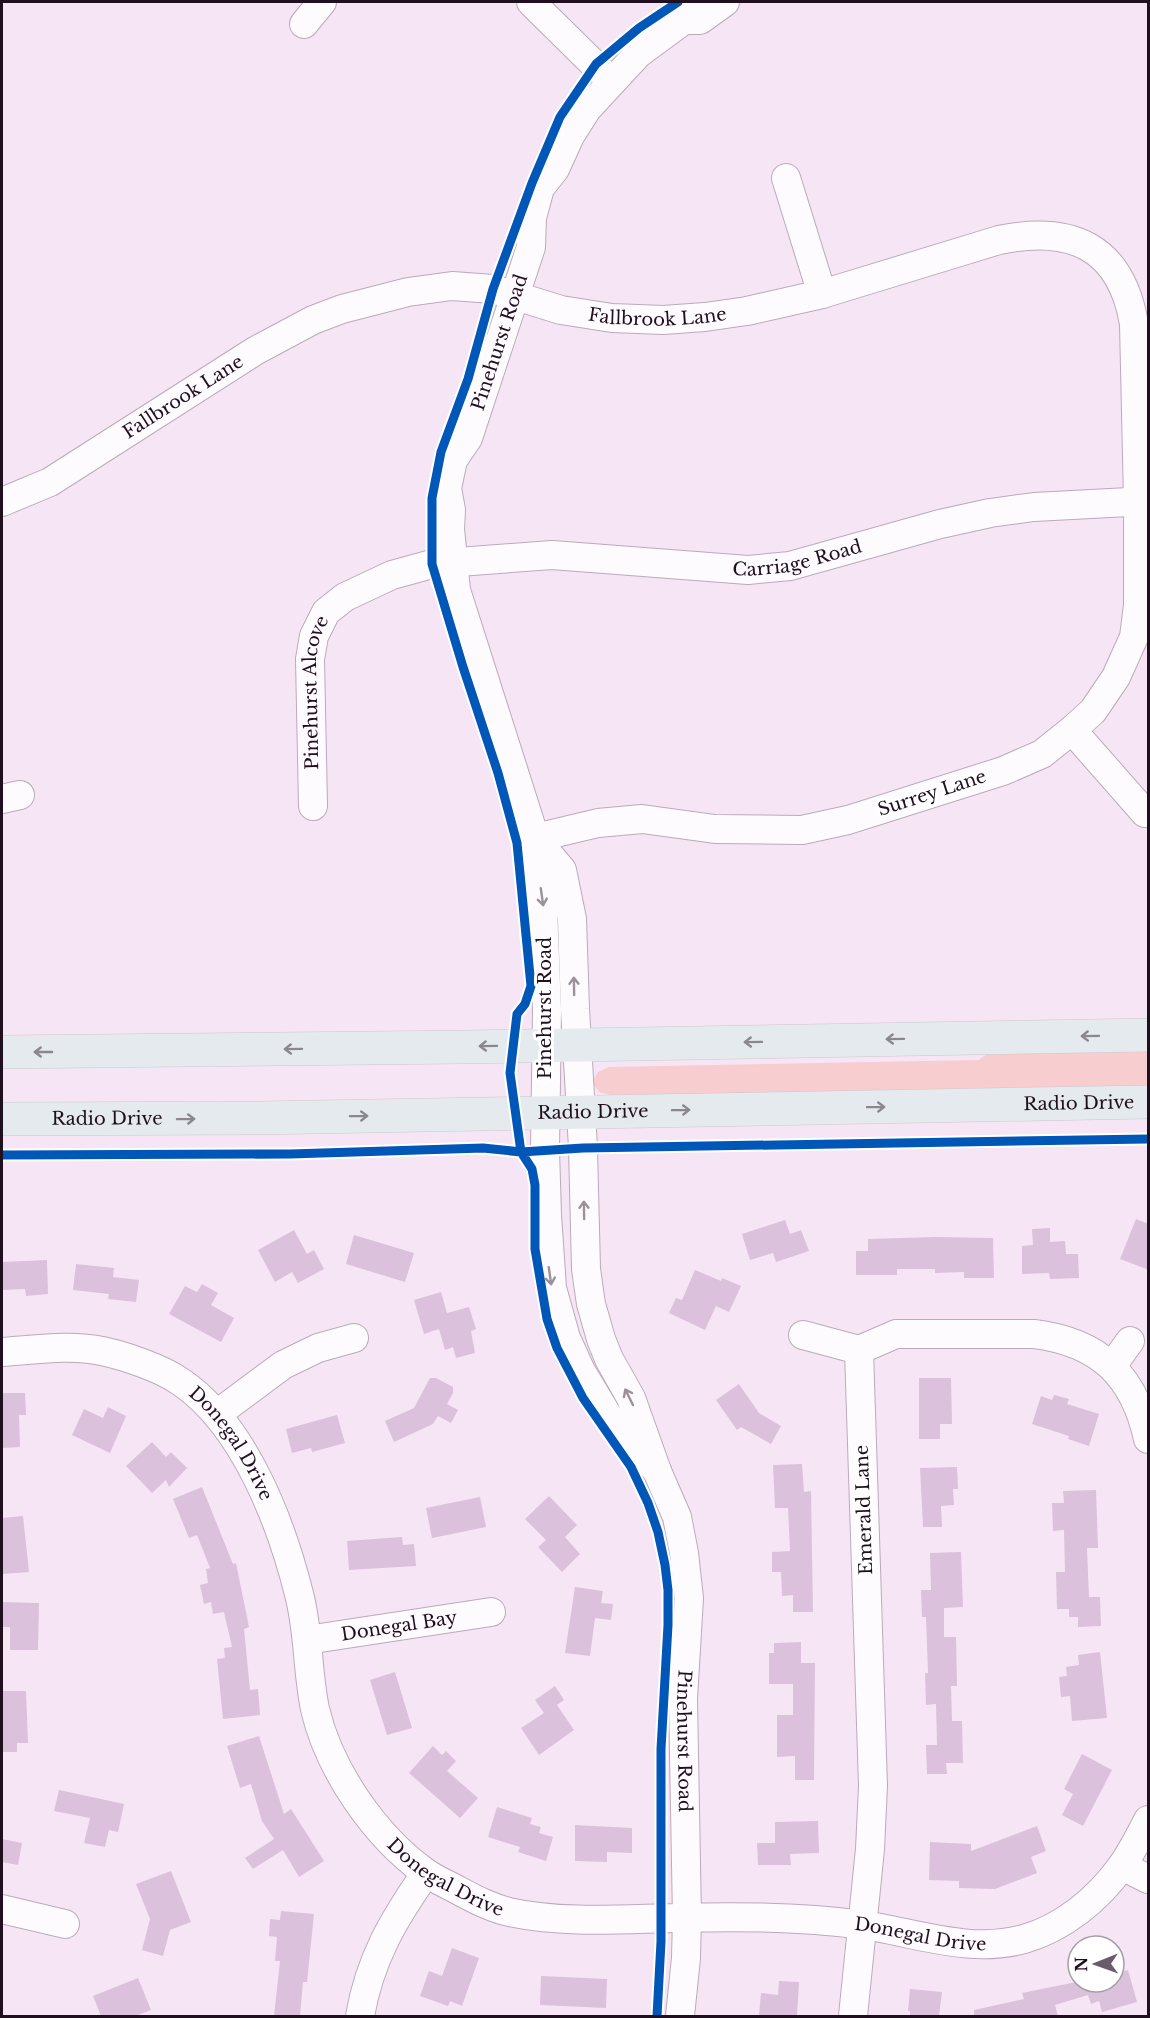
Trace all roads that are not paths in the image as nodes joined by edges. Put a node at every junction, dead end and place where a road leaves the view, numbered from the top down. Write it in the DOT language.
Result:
graph roads {
  1 [pos="322,2"];
  2 [pos="531,2"];
  3 [pos="725,2"];
  4 [pos="690,11"];
  5 [pos="304,24"];
  6 [pos="611,81"];
  7 [pos="786,178"];
  8 [pos="822,294"];
  9 [pos="514,297"];
  10 [pos="1143,501"];
  11 [pos="2,502"];
  12 [pos="453,562"];
  13 [pos="1072,730"];
  14 [pos="313,806"];
  15 [pos="1144,813"];
  16 [pos="535,838"];
  17 [pos="1149,1035"];
  18 [pos="562,1045"];
  19 [pos="2,1052"];
  20 [pos="1149,1102"];
  21 [pos="581,1112"];
  22 [pos="546,1113"];
  23 [pos="2,1119"];
  24 [pos="803,1335"];
  25 [pos="354,1338"];
  26 [pos="1130,1341"];
  27 [pos="859,1350"];
  28 [pos="2,1352"];
  29 [pos="1112,1366"];
  30 [pos="217,1414"];
  31 [pos="1149,1439"];
  32 [pos="657,1471"];
  33 [pos="491,1612"];
  34 [pos="307,1640"];
  35 [pos="1149,1820"];
  36 [pos="1122,1866"];
  37 [pos="426,1873"];
  38 [pos="1149,1879"];
  39 [pos="2,1909"];
  40 [pos="687,1918"];
  41 [pos="65,1924"];
  42 [pos="863,1925"];
  43 [pos="360,2016"];
  44 [pos="680,2016"];
  45 [pos="853,2016"];
  1 -- 5 [label="street"];
  2 -- 6 [label="street"];
  3 -- 4 [label="street, Pinehurst Road"];
  4 -- 6 [label="street, Pinehurst Road"];
  6 -- 9 [label="street, Pinehurst Road"];
  7 -- 8 [label="street"];
  8 -- 9 [label="street, Fallbrook Lane"];
  8 -- 10 [label="street, Fallbrook Lane"];
  9 -- 11 [label="street, Fallbrook Lane"];
  9 -- 12 [label="street, Pinehurst Road"];
  10 -- 12 [label="street, Carriage Road"];
  10 -- 13 [label="street, Surrey Lane"];
  12 -- 14 [label="street, Pinehurst Alcove"];
  12 -- 16 [label="street, Pinehurst Road"];
  13 -- 15 [label="street"];
  13 -- 16 [label="street, Surrey Lane"];
  16 -- 18 [label="street, Pinehurst Road"];
  17 -- 18 [label="main road, one-way"];
  18 -- 19 [label="main road, one-way"];
  18 -- 21 [label="street, Pinehurst Road"];
  18 -- 22 [label="street, Pinehurst Road"];
  21 -- 20 [label="main road, Radio Drive, one-way"];
  21 -- 22 [label="main road, Radio Drive"];
  32 -- 21 [label="street, Pinehurst Road, one-way"];
  23 -- 22 [label="main road, Radio Drive, one-way"];
  22 -- 32 [label="street, Pinehurst Road, one-way"];
  24 -- 27 [label="street"];
  25 -- 30 [label="street"];
  26 -- 29 [label="street"];
  27 -- 29 [label="street"];
  27 -- 42 [label="street, Emerald Lane"];
  28 -- 30 [label="street, Donegal Drive"];
  29 -- 31 [label="street"];
  30 -- 34 [label="street, Donegal Drive"];
  32 -- 40 [label="street, Pinehurst Road"];
  33 -- 34 [label="street, Donegal Bay"];
  34 -- 37 [label="street, Donegal Drive"];
  35 -- 36 [label="street, Donegal Drive"];
  36 -- 38 [label="street"];
  36 -- 42 [label="street, Donegal Drive"];
  37 -- 40 [label="street, Donegal Drive"];
  37 -- 43 [label="street"];
  39 -- 41 [label="street"];
  40 -- 42 [label="street, Donegal Drive"];
  40 -- 44 [label="street, Pinehurst Road"];
  42 -- 45 [label="street, Emerald Lane"];
}
